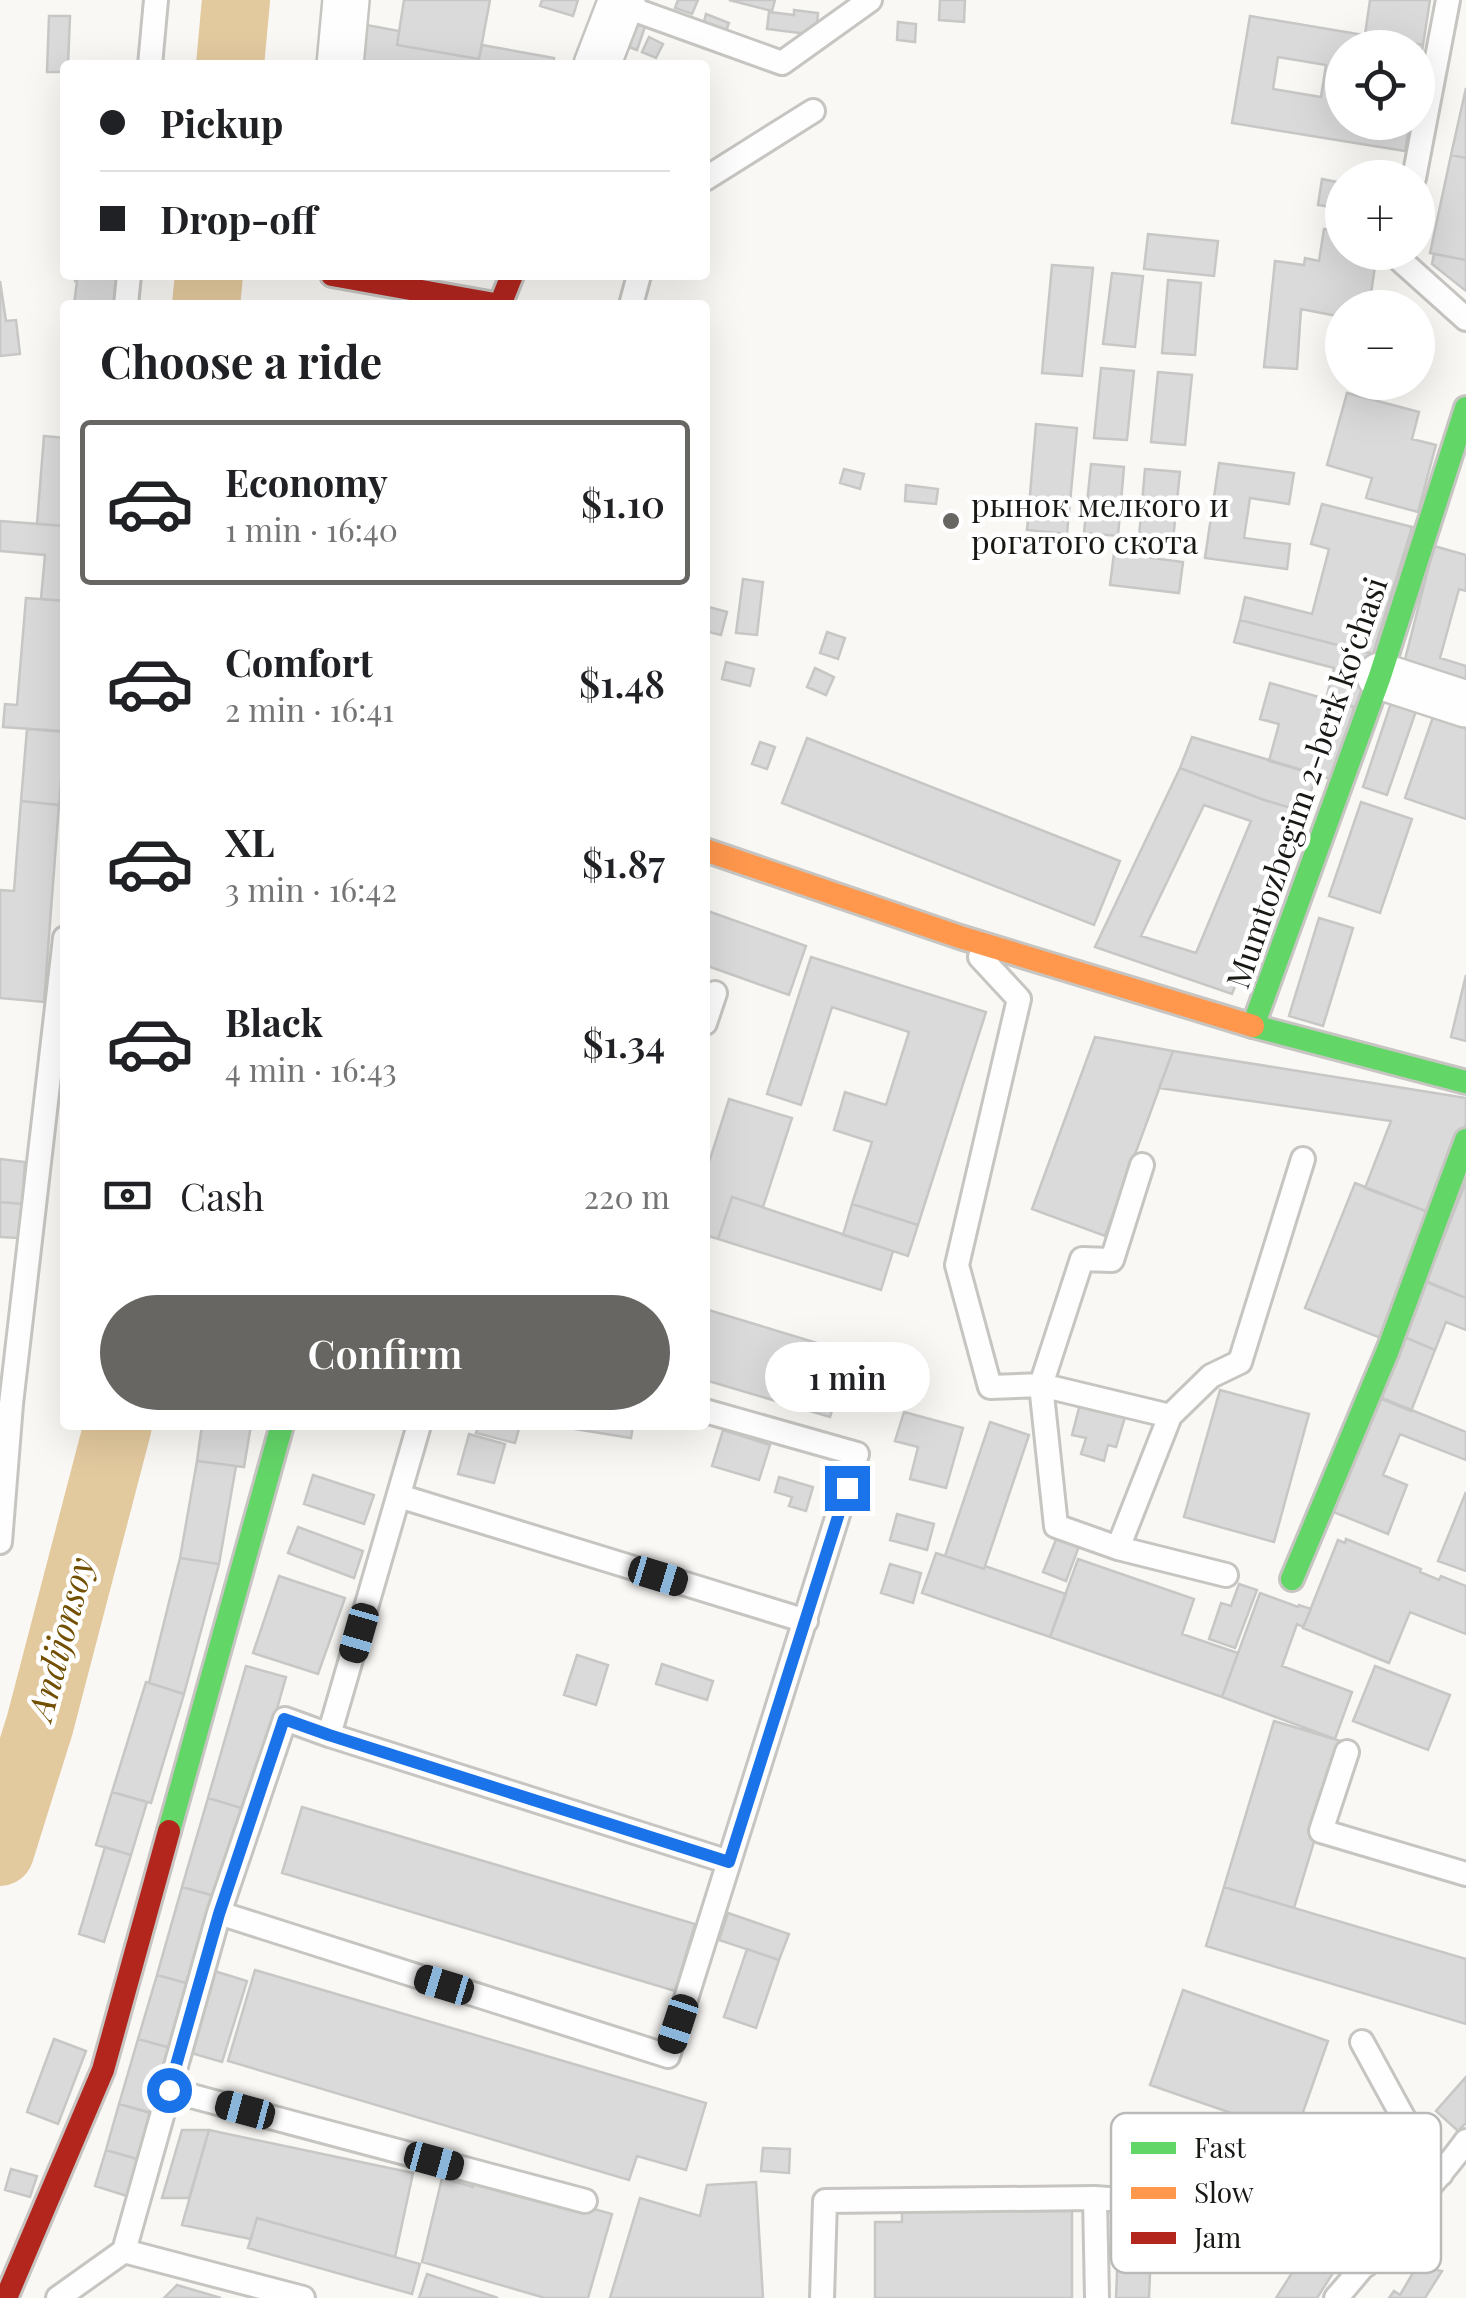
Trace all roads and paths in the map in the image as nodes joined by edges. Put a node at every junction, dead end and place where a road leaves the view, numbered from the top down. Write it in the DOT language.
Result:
graph roads {
  1 [pos="156,0"];
  2 [pos="346,0"];
  3 [pos="870,0"];
  4 [pos="1448,0"];
  5 [pos="621,3"];
  6 [pos="150,60"];
  7 [pos="340,60"];
  8 [pos="598,60"];
  9 [pos="814,111"];
  10 [pos="1417,160"];
  11 [pos="710,175"];
  12 [pos="1411,270"];
  13 [pos="360,280"];
  14 [pos="472,300"];
  15 [pos="1466,320"];
  16 [pos="1466,408"];
  17 [pos="1380,676"];
  18 [pos="1466,704"];
  19 [pos="710,852"];
  20 [pos="960,937"];
  21 [pos="60,981"];
  22 [pos="716,993"];
  23 [pos="710,1010"];
  24 [pos="1253,1026"];
  25 [pos="1466,1082"];
  26 [pos="1466,1140"];
  27 [pos="1302,1158"];
  28 [pos="1142,1165"];
  29 [pos="1041,1385"];
  30 [pos="710,1412"];
  31 [pos="1170,1416"];
  32 [pos="281,1430"];
  33 [pos="418,1430"];
  34 [pos="398,1496"];
  35 [pos="0,1542"];
  36 [pos="1118,1548"];
  37 [pos="1226,1575"];
  38 [pos="1292,1578"];
  39 [pos="806,1621"];
  40 [pos="329,1735"];
  41 [pos="1347,1752"];
  42 [pos="729,1862"];
  43 [pos="1466,1874"];
  44 [pos="219,1914"];
  45 [pos="1362,2042"];
  46 [pos="169,2090"];
  47 [pos="1402,2113"];
  48 [pos="1466,2141"];
  49 [pos="1441,2174"];
  50 [pos="1095,2198"];
  51 [pos="1111,2199"];
  52 [pos="586,2201"];
  53 [pos="124,2251"];
  54 [pos="1359,2273"];
  55 [pos="6,2298"];
  56 [pos="58,2298"];
  57 [pos="302,2298"];
  58 [pos="822,2298"];
  59 [pos="1097,2298"];
  60 [pos="1336,2298"];
  1 -- 6 [label="lane"];
  2 -- 7 [label="street"];
  3 -- 5 [label="lane"];
  4 -- 10 [label="lane"];
  5 -- 8 [label="street"];
  9 -- 11 [label="lane"];
  12 -- 15 [label="lane"];
  13 -- 14 [label="street"];
  16 -- 17 [label="street, Mumtozbegim 2-berk koʻchasi"];
  17 -- 18 [label="street"];
  17 -- 24 [label="street, Mumtozbegim 2-berk koʻchasi"];
  19 -- 20 [label="street"];
  20 -- 24 [label="street"];
  20 -- 29 [label="lane"];
  21 -- 35 [label="lane"];
  22 -- 23 [label="lane"];
  24 -- 25 [label="street, Mumtozbegim 2-berk koʻchasi"];
  26 -- 38 [label="street"];
  27 -- 31 [label="lane"];
  28 -- 29 [label="lane"];
  29 -- 31 [label="lane"];
  29 -- 36 [label="lane"];
  30 -- 39 [label="lane"];
  31 -- 36 [label="lane"];
  32 -- 55 [label="street"];
  33 -- 34 [label="lane"];
  34 -- 39 [label="lane"];
  34 -- 40 [label="lane"];
  36 -- 37 [label="lane"];
  39 -- 42 [label="lane"];
  40 -- 42 [label="lane"];
  40 -- 44 [label="lane"];
  41 -- 43 [label="lane"];
  42 -- 44 [label="lane"];
  44 -- 46 [label="lane"];
  45 -- 47 [label="lane"];
  46 -- 52 [label="lane"];
  46 -- 53 [label="lane"];
  48 -- 49 [label="lane"];
  50 -- 51 [label="lane"];
  50 -- 58 [label="lane"];
  50 -- 59 [label="lane"];
  53 -- 56 [label="lane"];
  53 -- 57 [label="lane"];
  54 -- 60 [label="lane"];
}
